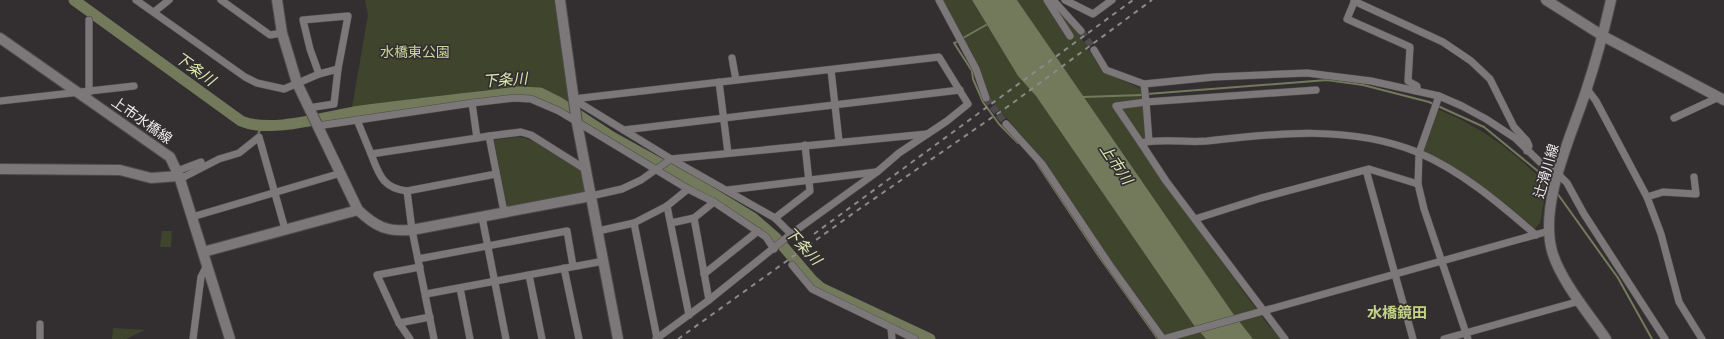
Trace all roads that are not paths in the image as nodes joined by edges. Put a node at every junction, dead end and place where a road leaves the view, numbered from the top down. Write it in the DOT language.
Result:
graph roads {
  1 [pos="136,0"];
  2 [pos="169,0"];
  3 [pos="221,0"];
  4 [pos="277,0"];
  5 [pos="560,0"];
  6 [pos="939,0"];
  7 [pos="1053,0"];
  8 [pos="1065,0"];
  9 [pos="1112,0"];
  10 [pos="1546,0"];
  11 [pos="1612,0"];
  12 [pos="1354,1"];
  13 [pos="154,12"];
  14 [pos="89,20"];
  15 [pos="1081,31"];
  16 [pos="282,33"];
  17 [pos="1070,36"];
  18 [pos="1603,36"];
  19 [pos="0,38"];
  20 [pos="1094,50"];
  21 [pos="732,58"];
  22 [pos="338,69"];
  23 [pos="831,70"];
  24 [pos="319,74"];
  25 [pos="736,80"];
  26 [pos="719,82"];
  27 [pos="297,83"];
  28 [pos="1144,84"];
  29 [pos="134,86"];
  30 [pos="1587,89"];
  31 [pos="960,90"];
  32 [pos="1316,90"];
  33 [pos="1417,91"];
  34 [pos="85,93"];
  35 [pos="1440,96"];
  36 [pos="986,98"];
  37 [pos="1721,98"];
  38 [pos="0,101"];
  39 [pos="574,102"];
  40 [pos="1146,102"];
  41 [pos="472,103"];
  42 [pos="835,104"];
  43 [pos="312,116"];
  44 [pos="724,118"];
  45 [pos="1674,118"];
  46 [pos="356,120"];
  47 [pos="577,121"];
  48 [pos="1006,124"];
  49 [pos="624,130"];
  50 [pos="927,134"];
  51 [pos="489,136"];
  52 [pos="477,138"];
  53 [pos="839,141"];
  54 [pos="1150,141"];
  55 [pos="1140,143"];
  56 [pos="805,145"];
  57 [pos="1527,151"];
  58 [pos="728,152"];
  59 [pos="1419,153"];
  60 [pos="371,154"];
  61 [pos="670,160"];
  62 [pos="201,162"];
  63 [pos="656,168"];
  64 [pos="0,169"];
  65 [pos="585,169"];
  66 [pos="1366,170"];
  67 [pos="878,172"];
  68 [pos="341,173"];
  69 [pos="496,174"];
  70 [pos="179,175"];
  71 [pos="1558,176"];
  72 [pos="1694,177"];
  73 [pos="809,180"];
  74 [pos="1418,184"];
  75 [pos="688,189"];
  76 [pos="727,190"];
  77 [pos="407,191"];
  78 [pos="275,192"];
  79 [pos="591,196"];
  80 [pos="1647,197"];
  81 [pos="714,202"];
  82 [pos="667,206"];
  83 [pos="358,210"];
  84 [pos="504,212"];
  85 [pos="192,217"];
  86 [pos="482,217"];
  87 [pos="694,218"];
  88 [pos="775,218"];
  89 [pos="1195,219"];
  90 [pos="672,222"];
  91 [pos="634,223"];
  92 [pos="285,229"];
  93 [pos="412,230"];
  94 [pos="598,231"];
  95 [pos="758,231"];
  96 [pos="1549,231"];
  97 [pos="790,235"];
  98 [pos="1536,235"];
  99 [pos="488,245"];
  100 [pos="776,247"];
  101 [pos="203,252"];
  102 [pos="418,259"];
  103 [pos="1441,260"];
  104 [pos="604,261"];
  105 [pos="207,265"];
  106 [pos="792,265"];
  107 [pos="573,266"];
  108 [pos="420,267"];
  109 [pos="564,268"];
  110 [pos="1396,273"];
  111 [pos="704,274"];
  112 [pos="529,275"];
  113 [pos="495,281"];
  114 [pos="460,288"];
  115 [pos="426,294"];
  116 [pos="709,300"];
  117 [pos="1580,300"];
  118 [pos="1261,312"];
  119 [pos="689,315"];
  120 [pos="430,317"];
  121 [pos="399,323"];
  122 [pos="40,324"];
  123 [pos="892,328"];
  124 [pos="1467,336"];
  125 [pos="40,339"];
  126 [pos="192,339"];
  127 [pos="230,339"];
  128 [pos="410,339"];
  129 [pos="434,339"];
  130 [pos="470,339"];
  131 [pos="506,339"];
  132 [pos="542,339"];
  133 [pos="579,339"];
  134 [pos="618,339"];
  135 [pos="656,339"];
  136 [pos="892,339"];
  137 [pos="914,339"];
  138 [pos="1163,339"];
  139 [pos="1285,339"];
  140 [pos="1413,339"];
  141 [pos="1444,339"];
  142 [pos="1606,339"];
  143 [pos="1665,339"];
  144 [pos="1702,339"];
  1 -- 13 [label="street"];
  2 -- 13 [label="street"];
  3 -- 16 [label="street"];
  4 -- 16 [label="street"];
  5 -- 39 [label="street"];
  6 -- 36 [label="street"];
  7 -- 15 [label="street"];
  7 -- 17 [label="street"];
  8 -- 9 [label="street"];
  10 -- 18 [label="street"];
  11 -- 18 [label="street, 辻滑川線"];
  12 -- 33 [label="street"];
  12 -- 57 [label="street"];
  13 -- 27 [label="street"];
  14 -- 34 [label="street"];
  16 -- 27 [label="street"];
  18 -- 30 [label="street, 辻滑川線"];
  18 -- 37 [label="street"];
  19 -- 34 [label="street, 上市水橋線"];
  20 -- 28 [label="street"];
  21 -- 25 [label="street"];
  22 -- 24 [label="street"];
  22 -- 24 [label="street"];
  22 -- 43 [label="street"];
  23 -- 25 [label="street"];
  23 -- 31 [label="street"];
  23 -- 42 [label="street"];
  24 -- 27 [label="street"];
  25 -- 26 [label="street"];
  26 -- 39 [label="street"];
  26 -- 44 [label="street"];
  27 -- 43 [label="street"];
  28 -- 33 [label="street"];
  28 -- 40 [label="street"];
  29 -- 34 [label="street"];
  30 -- 71 [label="street, 辻滑川線"];
  30 -- 80 [label="street"];
  31 -- 42 [label="street"];
  31 -- 50 [label="street"];
  32 -- 40 [label="street"];
  33 -- 35 [label="street"];
  34 -- 38 [label="street"];
  34 -- 70 [label="street, 上市水橋線"];
  35 -- 57 [label="street"];
  35 -- 59 [label="street"];
  37 -- 45 [label="street"];
  39 -- 47 [label="street"];
  39 -- 49 [label="street"];
  40 -- 54 [label="street"];
  40 -- 55 [label="street"];
  41 -- 46 [label="street"];
  41 -- 47 [label="street"];
  41 -- 52 [label="street"];
  42 -- 44 [label="street"];
  42 -- 53 [label="street"];
  43 -- 46 [label="street"];
  43 -- 68 [label="street"];
  44 -- 49 [label="street"];
  44 -- 58 [label="street"];
  46 -- 60 [label="street"];
  47 -- 63 [label="street"];
  47 -- 65 [label="street"];
  48 -- 138 [label="street"];
  49 -- 61 [label="street"];
  50 -- 53 [label="street"];
  50 -- 67 [label="street"];
  51 -- 52 [label="street"];
  51 -- 65 [label="street"];
  51 -- 69 [label="street"];
  52 -- 60 [label="street"];
  53 -- 56 [label="street"];
  54 -- 55 [label="street"];
  54 -- 59 [label="street"];
  55 -- 89 [label="street"];
  56 -- 58 [label="street"];
  56 -- 73 [label="street"];
  57 -- 71 [label="street"];
  58 -- 61 [label="street"];
  59 -- 74 [label="street"];
  59 -- 98 [label="street"];
  60 -- 77 [label="street"];
  61 -- 63 [label="street"];
  61 -- 76 [label="street"];
  62 -- 70 [label="street"];
  63 -- 75 [label="street"];
  63 -- 79 [label="street"];
  64 -- 70 [label="street"];
  65 -- 79 [label="street"];
  66 -- 74 [label="street"];
  66 -- 89 [label="street"];
  66 -- 110 [label="street"];
  67 -- 73 [label="street"];
  67 -- 97 [label="street"];
  68 -- 78 [label="street"];
  68 -- 83 [label="street"];
  69 -- 77 [label="street"];
  69 -- 84 [label="street"];
  70 -- 78 [label="street"];
  70 -- 85 [label="street, 上市水橋線"];
  71 -- 96 [label="street, 辻滑川線"];
  71 -- 143 [label="street"];
  72 -- 80 [label="street"];
  73 -- 76 [label="street"];
  73 -- 88 [label="street"];
  74 -- 103 [label="street"];
  75 -- 81 [label="street"];
  75 -- 82 [label="street"];
  76 -- 88 [label="street"];
  77 -- 93 [label="street"];
  78 -- 85 [label="street"];
  78 -- 92 [label="street"];
  79 -- 84 [label="street"];
  79 -- 94 [label="street"];
  80 -- 144 [label="street"];
  81 -- 87 [label="street"];
  81 -- 95 [label="street"];
  82 -- 90 [label="street"];
  82 -- 91 [label="street"];
  83 -- 92 [label="street"];
  83 -- 93 [label="street"];
  84 -- 86 [label="street"];
  85 -- 101 [label="street, 上市水橋線"];
  86 -- 93 [label="street"];
  86 -- 99 [label="street"];
  87 -- 90 [label="street"];
  87 -- 111 [label="street"];
  88 -- 97 [label="street"];
  89 -- 118 [label="street"];
  90 -- 119 [label="street"];
  91 -- 94 [label="street"];
  91 -- 135 [label="street"];
  92 -- 101 [label="street"];
  93 -- 102 [label="street"];
  94 -- 104 [label="street"];
  95 -- 100 [label="street"];
  95 -- 111 [label="street"];
  96 -- 98 [label="street"];
  96 -- 117 [label="street, 辻滑川線"];
  97 -- 100 [label="street"];
  98 -- 103 [label="street"];
  99 -- 102 [label="street"];
  99 -- 107 [label="street"];
  99 -- 113 [label="street"];
  100 -- 116 [label="street"];
  101 -- 105 [label="street, 上市水橋線"];
  102 -- 108 [label="street"];
  103 -- 110 [label="street"];
  103 -- 124 [label="street"];
  104 -- 107 [label="street"];
  104 -- 134 [label="street"];
  105 -- 126 [label="street"];
  105 -- 127 [label="street, 上市水橋線"];
  106 -- 123 [label="street"];
  107 -- 109 [label="street"];
  108 -- 115 [label="street"];
  108 -- 121 [label="street"];
  109 -- 112 [label="street"];
  109 -- 133 [label="street"];
  110 -- 118 [label="street"];
  110 -- 140 [label="street"];
  111 -- 116 [label="street"];
  112 -- 113 [label="street"];
  112 -- 132 [label="street"];
  113 -- 114 [label="street"];
  113 -- 131 [label="street"];
  114 -- 115 [label="street"];
  114 -- 130 [label="street"];
  115 -- 120 [label="street"];
  116 -- 119 [label="street"];
  117 -- 124 [label="street"];
  117 -- 142 [label="street, 辻滑川線"];
  118 -- 138 [label="street"];
  118 -- 139 [label="street"];
  119 -- 135 [label="street"];
  120 -- 121 [label="street"];
  120 -- 129 [label="street"];
  121 -- 128 [label="street"];
  122 -- 125 [label="street"];
  123 -- 136 [label="street"];
  123 -- 137 [label="street"];
  124 -- 141 [label="street"];
}
